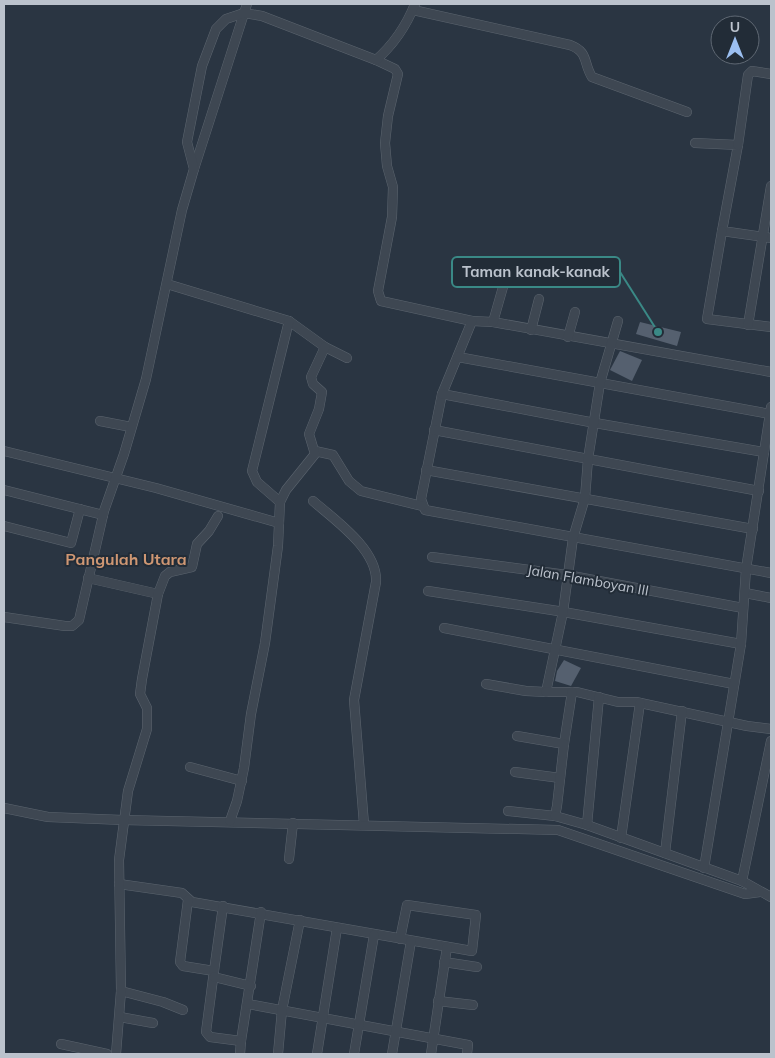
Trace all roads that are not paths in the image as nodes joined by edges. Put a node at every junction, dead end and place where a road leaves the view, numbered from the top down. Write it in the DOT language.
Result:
graph roads {
  1 [pos="414,7"];
  2 [pos="245,8"];
  3 [pos="379,61"];
  4 [pos="771,74"];
  5 [pos="687,112"];
  6 [pos="695,143"];
  7 [pos="738,145"];
  8 [pos="194,169"];
  9 [pos="771,186"];
  10 [pos="722,231"];
  11 [pos="768,237"];
  12 [pos="167,284"];
  13 [pos="503,287"];
  14 [pos="539,299"];
  15 [pos="575,312"];
  16 [pos="289,321"];
  17 [pos="472,321"];
  18 [pos="618,321"];
  19 [pos="493,322"];
  20 [pos="748,325"];
  21 [pos="771,327"];
  22 [pos="531,330"];
  23 [pos="568,337"];
  24 [pos="610,344"];
  25 [pos="325,347"];
  26 [pos="458,357"];
  27 [pos="347,358"];
  28 [pos="771,372"];
  29 [pos="600,382"];
  30 [pos="442,394"];
  31 [pos="770,410"];
  32 [pos="100,421"];
  33 [pos="595,423"];
  34 [pos="132,427"];
  35 [pos="434,430"];
  36 [pos="4,451"];
  37 [pos="315,451"];
  38 [pos="764,452"];
  39 [pos="588,459"];
  40 [pos="426,470"];
  41 [pos="115,478"];
  42 [pos="4,490"];
  43 [pos="759,491"];
  44 [pos="585,498"];
  45 [pos="313,501"];
  46 [pos="280,502"];
  47 [pos="422,506"];
  48 [pos="80,509"];
  49 [pos="103,515"];
  50 [pos="218,516"];
  51 [pos="279,522"];
  52 [pos="4,526"];
  53 [pos="753,529"];
  54 [pos="573,538"];
  55 [pos="432,557"];
  56 [pos="746,569"];
  57 [pos="771,573"];
  58 [pos="567,575"];
  59 [pos="88,578"];
  60 [pos="428,591"];
  61 [pos="745,593"];
  62 [pos="158,594"];
  63 [pos="771,598"];
  64 [pos="743,608"];
  65 [pos="563,612"];
  66 [pos="4,618"];
  67 [pos="444,628"];
  68 [pos="741,644"];
  69 [pos="556,650"];
  70 [pos="486,684"];
  71 [pos="734,684"];
  72 [pos="546,692"];
  73 [pos="572,692"];
  74 [pos="599,697"];
  75 [pos="640,703"];
  76 [pos="682,711"];
  77 [pos="728,721"];
  78 [pos="771,729"];
  79 [pos="517,736"];
  80 [pos="771,741"];
  81 [pos="564,744"];
  82 [pos="770,754"];
  83 [pos="190,767"];
  84 [pos="515,772"];
  85 [pos="560,778"];
  86 [pos="242,781"];
  87 [pos="4,808"];
  88 [pos="508,811"];
  89 [pos="123,820"];
  90 [pos="230,821"];
  91 [pos="559,822"];
  92 [pos="294,823"];
  93 [pos="364,824"];
  94 [pos="587,825"];
  95 [pos="621,838"];
  96 [pos="665,853"];
  97 [pos="289,859"];
  98 [pos="704,868"];
  99 [pos="742,881"];
  100 [pos="119,884"];
  101 [pos="760,892"];
  102 [pos="771,897"];
  103 [pos="188,900"];
  104 [pos="223,906"];
  105 [pos="261,912"];
  106 [pos="300,920"];
  107 [pos="337,928"];
  108 [pos="374,935"];
  109 [pos="400,939"];
  110 [pos="411,941"];
  111 [pos="447,947"];
  112 [pos="444,962"];
  113 [pos="477,966"];
  114 [pos="214,974"];
  115 [pos="251,986"];
  116 [pos="121,991"];
  117 [pos="438,1001"];
  118 [pos="248,1004"];
  119 [pos="473,1005"];
  120 [pos="183,1010"];
  121 [pos="282,1010"];
  122 [pos="120,1017"];
  123 [pos="322,1018"];
  124 [pos="153,1023"];
  125 [pos="358,1024"];
  126 [pos="395,1031"];
  127 [pos="433,1038"];
  128 [pos="242,1041"];
  129 [pos="61,1044"];
  130 [pos="107,1054"];
  131 [pos="116,1054"];
  132 [pos="240,1054"];
  133 [pos="278,1054"];
  134 [pos="317,1054"];
  135 [pos="354,1054"];
  136 [pos="392,1054"];
  137 [pos="431,1054"];
  138 [pos="467,1054"];
  1 -- 3 [label="street"];
  1 -- 5 [label="street"];
  2 -- 3 [label="street"];
  2 -- 8 [label="street"];
  2 -- 8 [label="street"];
  3 -- 17 [label="street"];
  4 -- 7 [label="street"];
  6 -- 7 [label="street"];
  7 -- 10 [label="street"];
  8 -- 12 [label="street"];
  9 -- 11 [label="street"];
  10 -- 11 [label="street"];
  10 -- 20 [label="street"];
  11 -- 20 [label="street"];
  12 -- 16 [label="street"];
  12 -- 34 [label="street"];
  13 -- 19 [label="street"];
  14 -- 22 [label="street"];
  15 -- 23 [label="street"];
  16 -- 25 [label="street"];
  16 -- 46 [label="street"];
  17 -- 19 [label="street"];
  17 -- 26 [label="street"];
  18 -- 24 [label="street"];
  19 -- 22 [label="street"];
  20 -- 21 [label="street"];
  22 -- 23 [label="street"];
  23 -- 24 [label="street"];
  24 -- 28 [label="street"];
  24 -- 29 [label="street"];
  25 -- 27 [label="street"];
  25 -- 37 [label="street"];
  26 -- 29 [label="street"];
  26 -- 30 [label="street"];
  29 -- 31 [label="street"];
  29 -- 33 [label="street"];
  30 -- 33 [label="street"];
  30 -- 35 [label="street"];
  31 -- 38 [label="street"];
  32 -- 34 [label="street"];
  33 -- 38 [label="street"];
  33 -- 39 [label="street"];
  34 -- 41 [label="street"];
  35 -- 39 [label="street"];
  35 -- 40 [label="street"];
  36 -- 41 [label="street"];
  37 -- 46 [label="street"];
  37 -- 47 [label="street"];
  38 -- 43 [label="street"];
  39 -- 43 [label="street"];
  39 -- 44 [label="street"];
  40 -- 44 [label="street"];
  40 -- 47 [label="street"];
  41 -- 49 [label="street"];
  41 -- 51 [label="street"];
  42 -- 48 [label="street"];
  43 -- 53 [label="street"];
  44 -- 53 [label="street"];
  44 -- 54 [label="street"];
  45 -- 93 [label="street"];
  46 -- 51 [label="street"];
  47 -- 54 [label="street"];
  48 -- 49 [label="street"];
  48 -- 52 [label="street"];
  49 -- 59 [label="street"];
  50 -- 62 [label="street"];
  51 -- 86 [label="street"];
  53 -- 56 [label="street"];
  54 -- 56 [label="street"];
  54 -- 58 [label="street"];
  55 -- 58 [label="street, Jalan Flamboyan III"];
  56 -- 57 [label="street"];
  56 -- 61 [label="street"];
  58 -- 64 [label="street, Jalan Flamboyan III"];
  58 -- 65 [label="street"];
  59 -- 62 [label="street"];
  59 -- 66 [label="street"];
  60 -- 65 [label="street"];
  61 -- 63 [label="street"];
  61 -- 64 [label="street"];
  62 -- 89 [label="street"];
  64 -- 68 [label="street"];
  65 -- 68 [label="street"];
  65 -- 69 [label="street"];
  67 -- 69 [label="street"];
  68 -- 71 [label="street"];
  69 -- 71 [label="street"];
  69 -- 72 [label="street"];
  70 -- 72 [label="street"];
  71 -- 77 [label="street"];
  72 -- 73 [label="street"];
  73 -- 74 [label="street"];
  73 -- 81 [label="street"];
  74 -- 75 [label="street"];
  74 -- 94 [label="street"];
  75 -- 76 [label="street"];
  75 -- 95 [label="street"];
  76 -- 77 [label="street"];
  76 -- 96 [label="street"];
  77 -- 78 [label="street"];
  77 -- 98 [label="street"];
  79 -- 81 [label="street"];
  80 -- 82 [label="street"];
  81 -- 85 [label="street"];
  82 -- 99 [label="street"];
  83 -- 86 [label="street"];
  84 -- 85 [label="street"];
  85 -- 91 [label="street"];
  86 -- 90 [label="street"];
  87 -- 89 [label="street"];
  88 -- 91 [label="street"];
  89 -- 90 [label="street"];
  89 -- 100 [label="street"];
  90 -- 92 [label="street"];
  91 -- 93 [label="street"];
  91 -- 94 [label="street"];
  91 -- 101 [label="street"];
  92 -- 93 [label="street"];
  92 -- 97 [label="street"];
  94 -- 95 [label="street"];
  95 -- 96 [label="street"];
  96 -- 98 [label="street"];
  98 -- 99 [label="street"];
  99 -- 101 [label="street"];
  100 -- 103 [label="street"];
  100 -- 116 [label="street"];
  101 -- 102 [label="street"];
  103 -- 104 [label="street"];
  103 -- 114 [label="street"];
  104 -- 105 [label="street"];
  104 -- 114 [label="street"];
  105 -- 106 [label="street"];
  105 -- 115 [label="street"];
  106 -- 107 [label="street"];
  106 -- 121 [label="street"];
  107 -- 108 [label="street"];
  107 -- 123 [label="street"];
  108 -- 109 [label="street"];
  108 -- 125 [label="street"];
  109 -- 110 [label="street"];
  109 -- 111 [label="street"];
  110 -- 111 [label="street"];
  110 -- 126 [label="street"];
  111 -- 112 [label="street"];
  112 -- 113 [label="street"];
  112 -- 117 [label="street"];
  114 -- 115 [label="street"];
  114 -- 128 [label="street"];
  115 -- 118 [label="street"];
  116 -- 120 [label="street"];
  116 -- 122 [label="street"];
  117 -- 119 [label="street"];
  117 -- 127 [label="street"];
  118 -- 121 [label="street"];
  118 -- 128 [label="street"];
  121 -- 123 [label="street"];
  121 -- 133 [label="street"];
  122 -- 124 [label="street"];
  122 -- 131 [label="street"];
  123 -- 125 [label="street"];
  123 -- 134 [label="street"];
  125 -- 126 [label="street"];
  125 -- 135 [label="street"];
  126 -- 127 [label="street"];
  126 -- 136 [label="street"];
  127 -- 137 [label="street"];
  127 -- 138 [label="street"];
  128 -- 132 [label="street"];
  129 -- 130 [label="street"];
}
